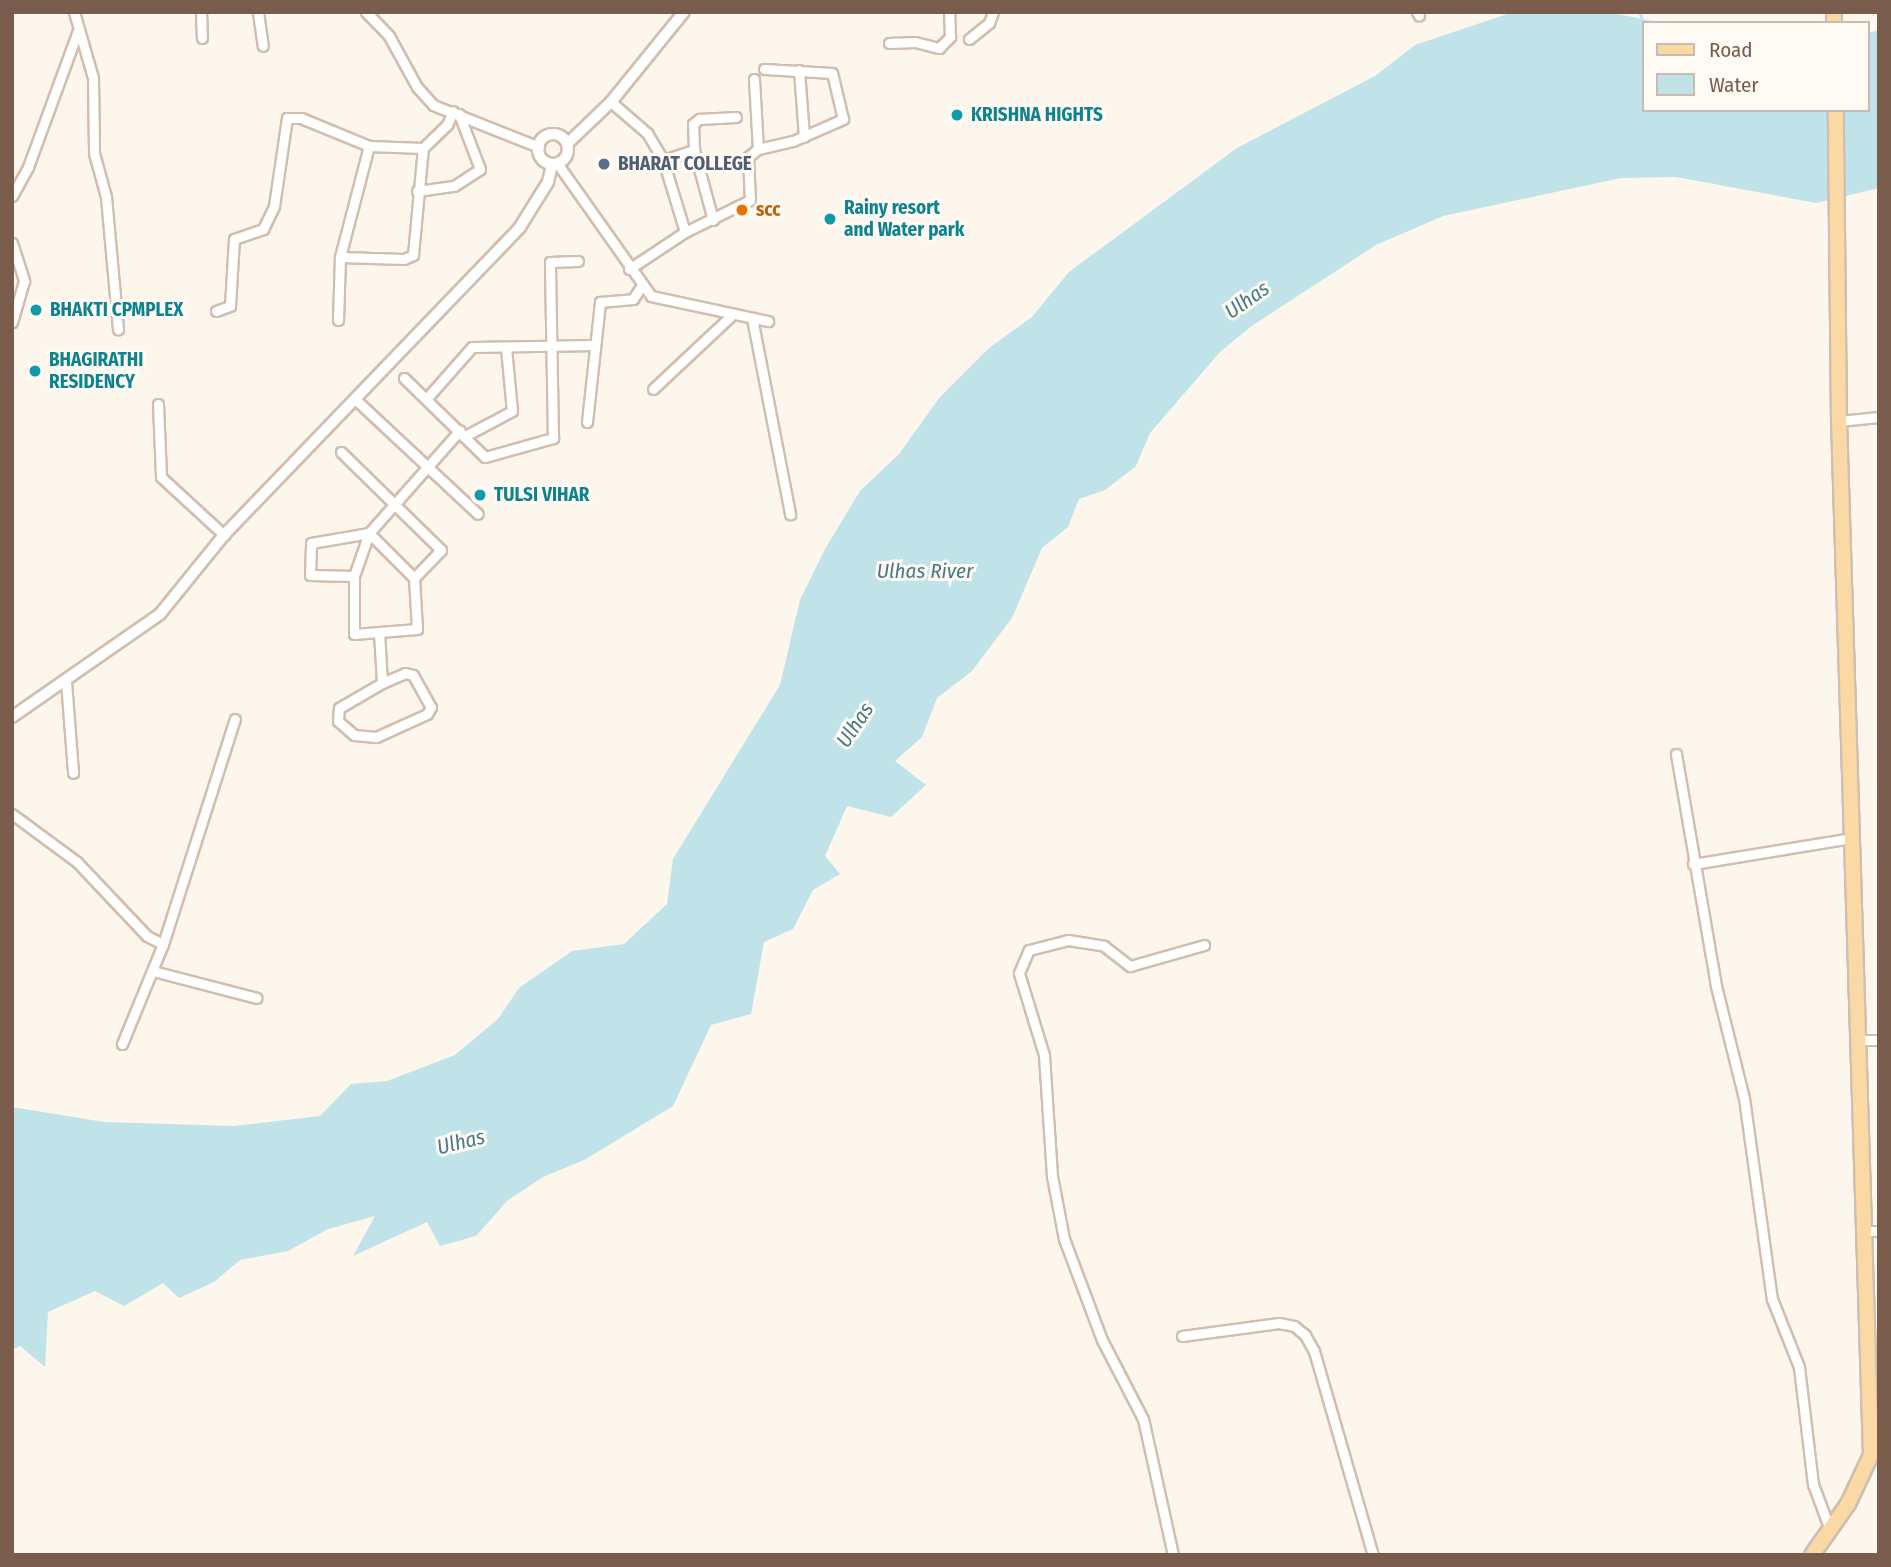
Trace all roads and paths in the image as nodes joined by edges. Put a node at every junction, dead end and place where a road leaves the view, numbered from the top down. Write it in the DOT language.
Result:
graph roads {
  1 [pos="74,12"];
  2 [pos="201,12"];
  3 [pos="258,12"];
  4 [pos="366,12"];
  5 [pos="684,12"];
  6 [pos="949,12"];
  7 [pos="993,12"];
  8 [pos="77,33"];
  9 [pos="202,38"];
  10 [pos="969,39"];
  11 [pos="889,43"];
  12 [pos="263,46"];
  13 [pos="764,69"];
  14 [pos="799,70"];
  15 [pos="754,79"];
  16 [pos="611,102"];
  17 [pos="1836,112"];
  18 [pos="456,113"];
  19 [pos="736,117"];
  20 [pos="804,136"];
  21 [pos="568,144"];
  22 [pos="369,146"];
  23 [pos="539,147"];
  24 [pos="422,148"];
  25 [pos="758,149"];
  26 [pos="694,150"];
  27 [pos="663,160"];
  28 [pos="555,164"];
  29 [pos="417,191"];
  30 [pos="12,196"];
  31 [pos="713,220"];
  32 [pos="685,233"];
  33 [pos="12,243"];
  34 [pos="340,257"];
  35 [pos="578,261"];
  36 [pos="629,269"];
  37 [pos="642,285"];
  38 [pos="216,311"];
  39 [pos="733,314"];
  40 [pos="752,318"];
  41 [pos="338,320"];
  42 [pos="768,321"];
  43 [pos="12,322"];
  44 [pos="118,329"];
  45 [pos="595,345"];
  46 [pos="551,346"];
  47 [pos="506,347"];
  48 [pos="404,378"];
  49 [pos="653,389"];
  50 [pos="427,398"];
  51 [pos="355,399"];
  52 [pos="158,404"];
  53 [pos="1879,417"];
  54 [pos="1839,421"];
  55 [pos="587,422"];
  56 [pos="462,433"];
  57 [pos="341,452"];
  58 [pos="426,466"];
  59 [pos="394,503"];
  60 [pos="478,514"];
  61 [pos="790,514"];
  62 [pos="369,533"];
  63 [pos="224,536"];
  64 [pos="354,576"];
  65 [pos="414,578"];
  66 [pos="379,632"];
  67 [pos="66,681"];
  68 [pos="382,682"];
  69 [pos="12,717"];
  70 [pos="235,719"];
  71 [pos="1676,754"];
  72 [pos="73,773"];
  73 [pos="12,814"];
  74 [pos="1851,838"];
  75 [pos="1693,863"];
  76 [pos="163,944"];
  77 [pos="1203,945"];
  78 [pos="153,971"];
  79 [pos="257,998"];
  80 [pos="1856,1040"];
  81 [pos="1879,1040"];
  82 [pos="122,1044"];
  83 [pos="1872,1231"];
  84 [pos="1182,1336"];
  85 [pos="1830,1530"];
  86 [pos="1173,1555"];
  87 [pos="1373,1555"];
  88 [pos="1812,1555"];
  1 -- 8 [label="street"];
  2 -- 9 [label="street"];
  3 -- 12 [label="street"];
  4 -- 18 [label="street"];
  5 -- 16 [label="street"];
  6 -- 11 [label="street"];
  7 -- 10 [label="street"];
  8 -- 30 [label="street"];
  8 -- 44 [label="street"];
  13 -- 14 [label="street"];
  14 -- 20 [label="street"];
  14 -- 20 [label="street"];
  15 -- 25 [label="street"];
  16 -- 21 [label="street"];
  16 -- 27 [label="street"];
  17 -- 54 [label="main road"];
  18 -- 23 [label="street"];
  18 -- 24 [label="street"];
  18 -- 29 [label="street"];
  19 -- 26 [label="street"];
  20 -- 25 [label="street"];
  21 -- 23 [label="street"];
  21 -- 28 [label="street"];
  22 -- 24 [label="street"];
  22 -- 34 [label="street"];
  22 -- 38 [label="street"];
  23 -- 28 [label="street"];
  24 -- 29 [label="street"];
  25 -- 31 [label="street"];
  26 -- 27 [label="street"];
  26 -- 31 [label="street"];
  27 -- 32 [label="street"];
  28 -- 36 [label="street"];
  28 -- 51 [label="street"];
  29 -- 34 [label="street"];
  31 -- 32 [label="street"];
  32 -- 36 [label="street"];
  33 -- 43 [label="street"];
  34 -- 41 [label="street"];
  35 -- 46 [label="street"];
  36 -- 37 [label="street"];
  37 -- 39 [label="street"];
  37 -- 45 [label="street"];
  39 -- 40 [label="street"];
  39 -- 49 [label="street"];
  40 -- 42 [label="street"];
  40 -- 61 [label="street"];
  45 -- 46 [label="street"];
  45 -- 55 [label="street"];
  46 -- 47 [label="street"];
  46 -- 56 [label="street"];
  47 -- 50 [label="street"];
  47 -- 56 [label="street"];
  48 -- 50 [label="street"];
  50 -- 56 [label="street"];
  51 -- 58 [label="street"];
  51 -- 63 [label="street"];
  52 -- 63 [label="street"];
  53 -- 54 [label="street"];
  54 -- 74 [label="main road"];
  56 -- 58 [label="street"];
  57 -- 59 [label="street"];
  58 -- 59 [label="street"];
  58 -- 60 [label="street"];
  59 -- 62 [label="street"];
  59 -- 65 [label="street"];
  62 -- 64 [label="street"];
  62 -- 64 [label="street"];
  62 -- 65 [label="street"];
  63 -- 67 [label="street"];
  64 -- 66 [label="street"];
  65 -- 66 [label="street"];
  66 -- 68 [label="street"];
  67 -- 69 [label="street"];
  67 -- 72 [label="street"];
  68 -- 68 [label="street"];
  70 -- 76 [label="street"];
  71 -- 75 [label="street"];
  73 -- 76 [label="street"];
  74 -- 75 [label="street"];
  74 -- 80 [label="main road"];
  75 -- 85 [label="street"];
  76 -- 78 [label="street"];
  77 -- 86 [label="street"];
  78 -- 79 [label="street"];
  78 -- 82 [label="street"];
  80 -- 81 [label="street"];
  80 -- 83 [label="main road"];
  83 -- 85 [label="main road"];
  84 -- 87 [label="street"];
  85 -- 88 [label="main road"];
}
